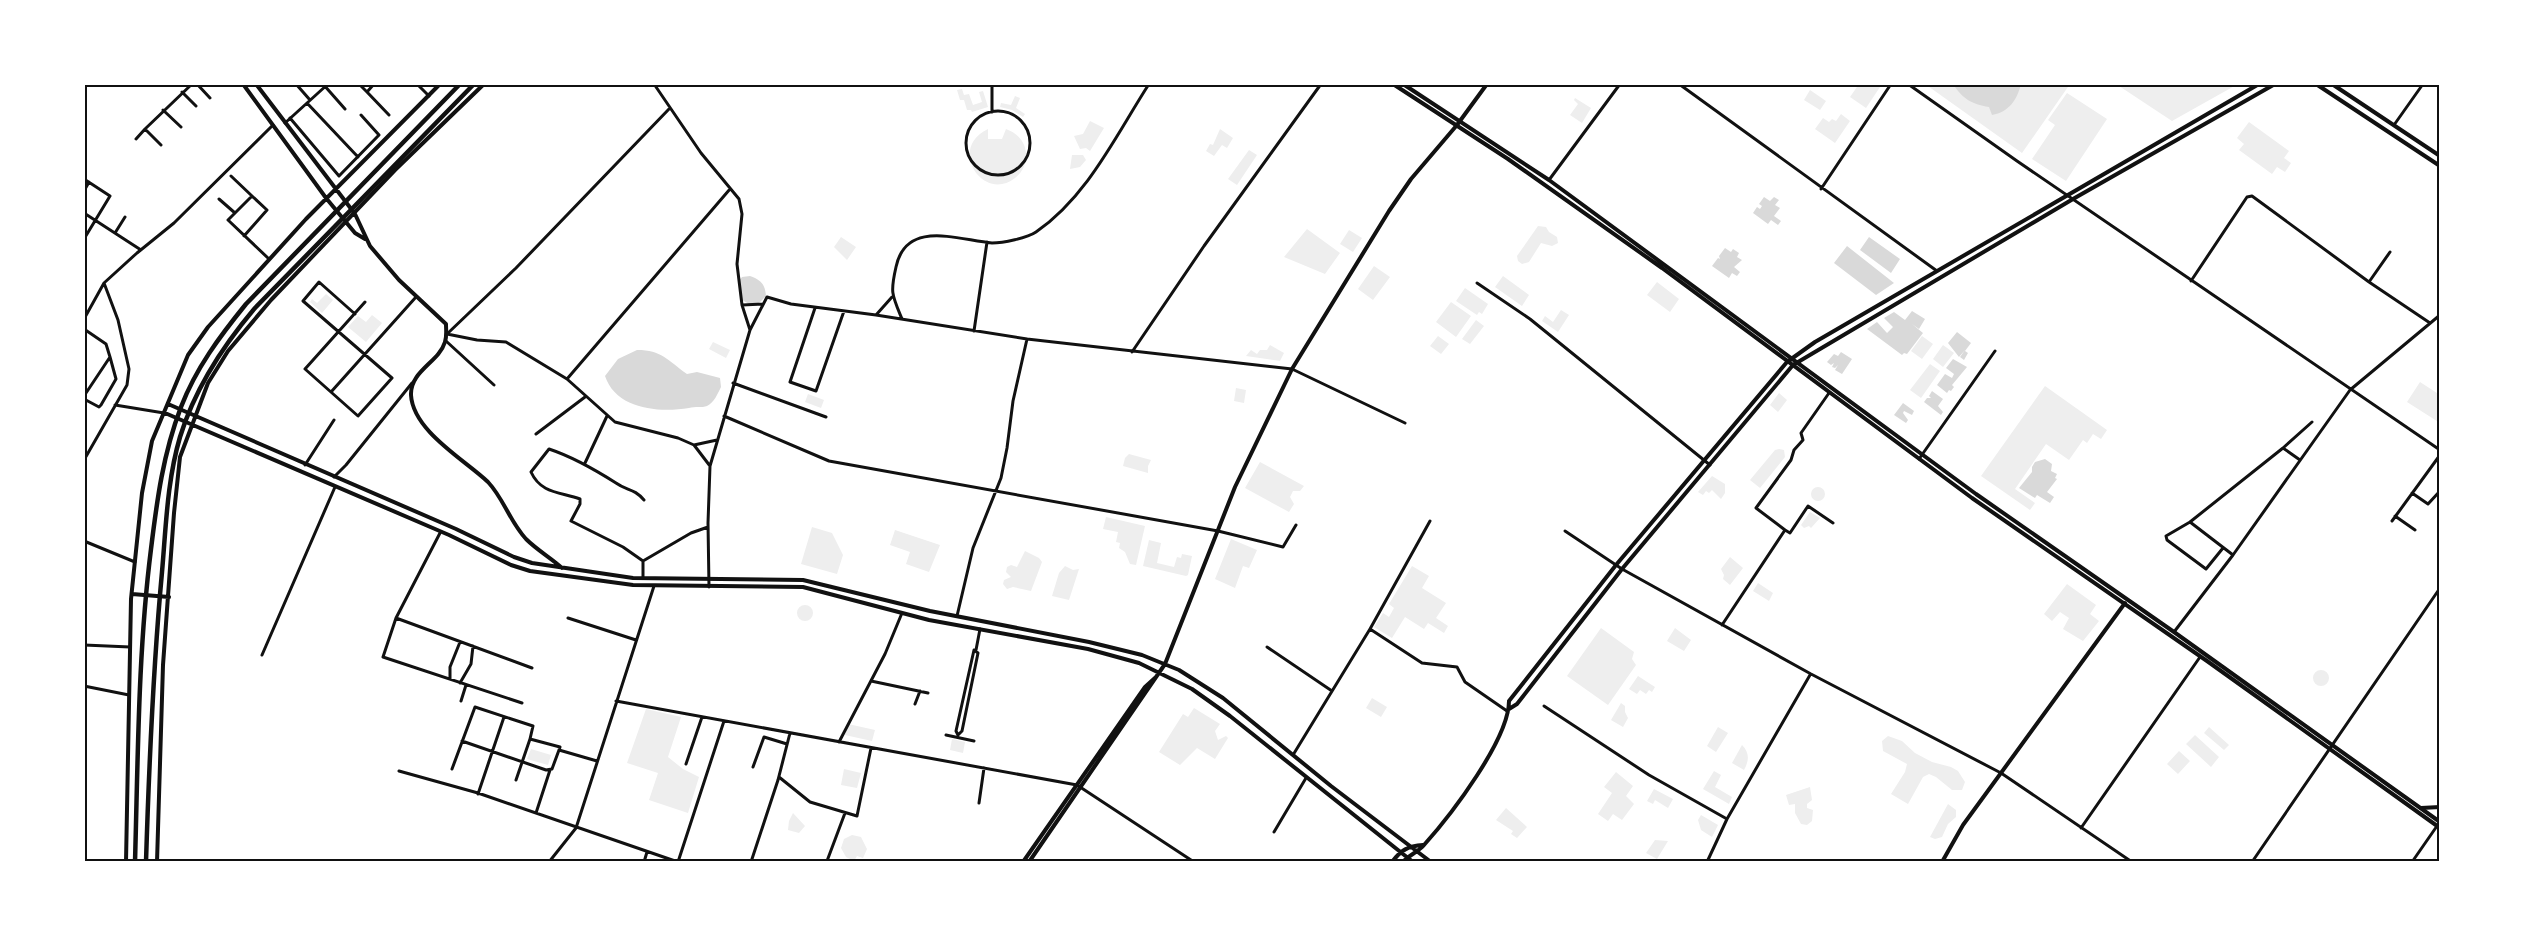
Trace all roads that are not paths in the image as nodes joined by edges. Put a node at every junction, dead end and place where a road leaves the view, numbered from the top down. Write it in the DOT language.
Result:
graph roads {
  1 [pos="192,84"];
  2 [pos="197,84"];
  3 [pos="243,84"];
  4 [pos="256,84"];
  5 [pos="296,84"];
  6 [pos="359,84"];
  7 [pos="374,84"];
  8 [pos="417,84"];
  9 [pos="440,84"];
  10 [pos="460,84"];
  11 [pos="474,84"];
  12 [pos="484,84"];
  13 [pos="654,84"];
  14 [pos="992,84"];
  15 [pos="1149,84"];
  16 [pos="1321,84"];
  17 [pos="1393,84"];
  18 [pos="1402,84"];
  19 [pos="1487,84"];
  20 [pos="1620,84"];
  21 [pos="1679,84"];
  22 [pos="1891,84"];
  23 [pos="1908,84"];
  24 [pos="2259,84"];
  25 [pos="2275,84"];
  26 [pos="2316,84"];
  27 [pos="2332,84"];
  28 [pos="2423,84"];
  29 [pos="326,85"];
  30 [pos="182,92"];
  31 [pos="367,92"];
  32 [pos="429,96"];
  33 [pos="210,98"];
  34 [pos="308,102"];
  35 [pos="196,106"];
  36 [pos="345,109"];
  37 [pos="669,109"];
  38 [pos="163,110"];
  39 [pos="992,112"];
  40 [pos="361,115"];
  41 [pos="389,115"];
  42 [pos="290,118"];
  43 [pos="1460,120"];
  44 [pos="285,123"];
  45 [pos="1457,125"];
  46 [pos="2394,125"];
  47 [pos="273,126"];
  48 [pos="181,127"];
  49 [pos="145,129"];
  50 [pos="136,139"];
  51 [pos="162,145"];
  52 [pos="2440,156"];
  53 [pos="358,157"];
  54 [pos="2440,166"];
  55 [pos="231,176"];
  56 [pos="84,179"];
  57 [pos="1549,180"];
  58 [pos="89,182"];
  59 [pos="335,189"];
  60 [pos="730,189"];
  61 [pos="1821,189"];
  62 [pos="84,191"];
  63 [pos="2068,195"];
  64 [pos="252,196"];
  65 [pos="326,198"];
  66 [pos="219,199"];
  67 [pos="2073,199"];
  68 [pos="84,213"];
  69 [pos="235,213"];
  70 [pos="354,214"];
  71 [pos="125,218"];
  72 [pos="95,220"];
  73 [pos="346,222"];
  74 [pos="115,233"];
  75 [pos="244,236"];
  76 [pos="84,239"];
  77 [pos="366,240"];
  78 [pos="987,242"];
  79 [pos="141,250"];
  80 [pos="2390,252"];
  81 [pos="269,259"];
  82 [pos="1937,271"];
  83 [pos="2191,281"];
  84 [pos="2369,282"];
  85 [pos="104,283"];
  86 [pos="1477,283"];
  87 [pos="416,297"];
  88 [pos="892,297"];
  89 [pos="365,302"];
  90 [pos="742,304"];
  91 [pos="764,304"];
  92 [pos="815,308"];
  93 [pos="844,311"];
  94 [pos="355,314"];
  95 [pos="876,315"];
  96 [pos="2440,315"];
  97 [pos="84,319"];
  98 [pos="902,320"];
  99 [pos="2430,323"];
  100 [pos="84,329"];
  101 [pos="750,330"];
  102 [pos="974,331"];
  103 [pos="340,332"];
  104 [pos="447,334"];
  105 [pos="1027,339"];
  106 [pos="446,340"];
  107 [pos="1995,351"];
  108 [pos="1132,352"];
  109 [pos="365,354"];
  110 [pos="110,357"];
  111 [pos="1792,357"];
  112 [pos="1787,362"];
  113 [pos="1797,362"];
  114 [pos="1793,366"];
  115 [pos="1292,369"];
  116 [pos="567,379"];
  117 [pos="414,382"];
  118 [pos="733,383"];
  119 [pos="494,385"];
  120 [pos="2350,390"];
  121 [pos="331,392"];
  122 [pos="1830,393"];
  123 [pos="585,397"];
  124 [pos="84,398"];
  125 [pos="168,404"];
  126 [pos="115,405"];
  127 [pos="165,413"];
  128 [pos="608,416"];
  129 [pos="723,416"];
  130 [pos="195,417"];
  131 [pos="826,417"];
  132 [pos="334,420"];
  133 [pos="2312,422"];
  134 [pos="1405,423"];
  135 [pos="192,424"];
  136 [pos="536,434"];
  137 [pos="717,440"];
  138 [pos="694,445"];
  139 [pos="2283,448"];
  140 [pos="2440,450"];
  141 [pos="2440,455"];
  142 [pos="1920,456"];
  143 [pos="84,460"];
  144 [pos="1704,460"];
  145 [pos="2300,460"];
  146 [pos="585,464"];
  147 [pos="306,465"];
  148 [pos="1710,465"];
  149 [pos="710,466"];
  150 [pos="334,477"];
  151 [pos="335,487"];
  152 [pos="2440,491"];
  153 [pos="994,492"];
  154 [pos="2412,493"];
  155 [pos="644,500"];
  156 [pos="2395,516"];
  157 [pos="1430,521"];
  158 [pos="2392,521"];
  159 [pos="2190,522"];
  160 [pos="1833,523"];
  161 [pos="1296,525"];
  162 [pos="708,527"];
  163 [pos="1785,530"];
  164 [pos="2415,530"];
  165 [pos="1218,531"];
  166 [pos="1565,531"];
  167 [pos="440,533"];
  168 [pos="84,541"];
  169 [pos="2223,548"];
  170 [pos="2233,555"];
  171 [pos="643,561"];
  172 [pos="135,562"];
  173 [pos="1616,565"];
  174 [pos="563,568"];
  175 [pos="1622,569"];
  176 [pos="633,578"];
  177 [pos="643,578"];
  178 [pos="709,579"];
  179 [pos="633,585"];
  180 [pos="654,585"];
  181 [pos="709,587"];
  182 [pos="2439,592"];
  183 [pos="132,594"];
  184 [pos="169,597"];
  185 [pos="2126,602"];
  186 [pos="902,613"];
  187 [pos="957,616"];
  188 [pos="396,618"];
  189 [pos="568,618"];
  190 [pos="1722,625"];
  191 [pos="980,629"];
  192 [pos="1371,630"];
  193 [pos="2174,632"];
  194 [pos="636,640"];
  195 [pos="460,642"];
  196 [pos="84,645"];
  197 [pos="472,646"];
  198 [pos="130,647"];
  199 [pos="1267,647"];
  200 [pos="262,655"];
  201 [pos="2201,657"];
  202 [pos="1165,664"];
  203 [pos="532,668"];
  204 [pos="1161,672"];
  205 [pos="1811,674"];
  206 [pos="450,679"];
  207 [pos="871,681"];
  208 [pos="460,683"];
  209 [pos="466,685"];
  210 [pos="84,686"];
  211 [pos="920,691"];
  212 [pos="1332,691"];
  213 [pos="928,693"];
  214 [pos="129,695"];
  215 [pos="461,701"];
  216 [pos="616,701"];
  217 [pos="522,703"];
  218 [pos="915,704"];
  219 [pos="1544,706"];
  220 [pos="1509,711"];
  221 [pos="504,717"];
  222 [pos="702,717"];
  223 [pos="724,721"];
  224 [pos="790,733"];
  225 [pos="946,735"];
  226 [pos="958,736"];
  227 [pos="530,739"];
  228 [pos="462,741"];
  229 [pos="974,741"];
  230 [pos="839,742"];
  231 [pos="787,744"];
  232 [pos="871,748"];
  233 [pos="2331,748"];
  234 [pos="559,750"];
  235 [pos="492,751"];
  236 [pos="1293,755"];
  237 [pos="522,761"];
  238 [pos="597,761"];
  239 [pos="686,764"];
  240 [pos="753,767"];
  241 [pos="452,768"];
  242 [pos="984,768"];
  243 [pos="550,770"];
  244 [pos="399,771"];
  245 [pos="2001,773"];
  246 [pos="779,777"];
  247 [pos="1306,778"];
  248 [pos="516,780"];
  249 [pos="1079,786"];
  250 [pos="478,794"];
  251 [pos="978,803"];
  252 [pos="2440,807"];
  253 [pos="2421,808"];
  254 [pos="536,813"];
  255 [pos="845,813"];
  256 [pos="1727,819"];
  257 [pos="2439,824"];
  258 [pos="576,828"];
  259 [pos="2081,828"];
  260 [pos="1275,832"];
  261 [pos="1424,845"];
  262 [pos="1410,846"];
  263 [pos="1417,851"];
  264 [pos="648,852"];
  265 [pos="1400,852"];
  266 [pos="1406,857"];
  267 [pos="827,861"];
  268 [pos="126,862"];
  269 [pos="135,862"];
  270 [pos="146,862"];
  271 [pos="157,862"];
  272 [pos="549,862"];
  273 [pos="644,862"];
  274 [pos="678,862"];
  275 [pos="751,862"];
  276 [pos="1023,862"];
  277 [pos="1029,862"];
  278 [pos="1194,862"];
  279 [pos="1392,862"];
  280 [pos="1403,862"];
  281 [pos="1413,862"];
  282 [pos="1431,862"];
  283 [pos="1707,862"];
  284 [pos="1942,862"];
  285 [pos="2132,862"];
  286 [pos="2252,862"];
  287 [pos="2412,862"];
  1 -- 30 [label="street"];
  2 -- 33 [label="street"];
  3 -- 47 [label="street"];
  4 -- 44 [label="street"];
  5 -- 34 [label="street"];
  6 -- 31 [label="street"];
  7 -- 31 [label="street"];
  8 -- 32 [label="street"];
  9 -- 32 [label="street"];
  10 -- 269 [label="highway"];
  11 -- 270 [label="highway"];
  12 -- 70 [label="street"];
  13 -- 37 [label="street"];
  14 -- 39 [label="street"];
  15 -- 78 [label="street"];
  16 -- 108 [label="street"];
  17 -- 45 [label="street"];
  18 -- 43 [label="street"];
  19 -- 43 [label="street"];
  20 -- 57 [label="street"];
  21 -- 61 [label="street"];
  22 -- 61 [label="street"];
  23 -- 63 [label="street"];
  24 -- 63 [label="street"];
  25 -- 67 [label="street"];
  26 -- 54 [label="street"];
  27 -- 46 [label="street"];
  28 -- 46 [label="street"];
  29 -- 34 [label="street"];
  29 -- 36 [label="street"];
  30 -- 35 [label="street"];
  30 -- 38 [label="street"];
  31 -- 41 [label="street"];
  32 -- 59 [label="street"];
  34 -- 42 [label="street"];
  34 -- 53 [label="street"];
  37 -- 60 [label="street"];
  37 -- 104 [label="street"];
  38 -- 48 [label="street"];
  38 -- 49 [label="street"];
  39 -- 39 [label="street"];
  40 -- 53 [label="street"];
  42 -- 44 [label="street"];
  42 -- 53 [label="street"];
  43 -- 45 [label="street"];
  43 -- 57 [label="street"];
  44 -- 59 [label="street"];
  45 -- 112 [label="street"];
  45 -- 115 [label="street"];
  46 -- 52 [label="street"];
  47 -- 65 [label="street"];
  47 -- 79 [label="street"];
  49 -- 50 [label="street"];
  49 -- 51 [label="street"];
  55 -- 64 [label="street"];
  56 -- 58 [label="street"];
  57 -- 111 [label="street"];
  58 -- 62 [label="street"];
  58 -- 72 [label="street"];
  59 -- 65 [label="street"];
  59 -- 70 [label="street"];
  60 -- 90 [label="street"];
  60 -- 116 [label="street"];
  61 -- 82 [label="street"];
  63 -- 67 [label="street"];
  63 -- 82 [label="street"];
  64 -- 69 [label="street"];
  64 -- 75 [label="street"];
  65 -- 73 [label="street"];
  65 -- 81 [label="street"];
  66 -- 69 [label="street"];
  67 -- 83 [label="street"];
  67 -- 113 [label="street"];
  68 -- 72 [label="street"];
  69 -- 75 [label="street"];
  70 -- 73 [label="street"];
  70 -- 77 [label="street"];
  71 -- 74 [label="street"];
  72 -- 74 [label="street"];
  72 -- 76 [label="street"];
  73 -- 77 [label="street"];
  73 -- 130 [label="street"];
  74 -- 79 [label="street"];
  75 -- 81 [label="street"];
  77 -- 87 [label="street"];
  78 -- 88 [label="street"];
  78 -- 102 [label="street"];
  79 -- 85 [label="street"];
  80 -- 84 [label="street"];
  81 -- 125 [label="street"];
  82 -- 111 [label="street"];
  83 -- 84 [label="street"];
  83 -- 120 [label="street"];
  84 -- 99 [label="street"];
  85 -- 97 [label="street"];
  85 -- 126 [label="street"];
  86 -- 144 [label="street"];
  87 -- 104 [label="street"];
  87 -- 109 [label="street"];
  88 -- 95 [label="street"];
  88 -- 98 [label="street"];
  89 -- 94 [label="street"];
  90 -- 91 [label="street"];
  90 -- 101 [label="street"];
  91 -- 92 [label="street"];
  91 -- 101 [label="street"];
  92 -- 93 [label="street"];
  92 -- 93 [label="street"];
  93 -- 95 [label="street"];
  94 -- 103 [label="street"];
  94 -- 103 [label="street"];
  95 -- 98 [label="street"];
  96 -- 99 [label="street"];
  98 -- 102 [label="street"];
  99 -- 120 [label="street"];
  100 -- 110 [label="street"];
  101 -- 118 [label="street"];
  102 -- 105 [label="street"];
  103 -- 109 [label="street"];
  103 -- 121 [label="street"];
  104 -- 106 [label="street"];
  104 -- 116 [label="street"];
  105 -- 108 [label="street"];
  105 -- 153 [label="street"];
  106 -- 117 [label="street"];
  106 -- 119 [label="street"];
  107 -- 142 [label="street"];
  108 -- 115 [label="street"];
  109 -- 121 [label="street"];
  109 -- 121 [label="street"];
  110 -- 124 [label="street"];
  110 -- 124 [label="street"];
  111 -- 112 [label="street"];
  111 -- 113 [label="street"];
  112 -- 114 [label="street"];
  112 -- 144 [label="street"];
  113 -- 114 [label="street"];
  113 -- 142 [label="street"];
  114 -- 122 [label="street"];
  114 -- 148 [label="street"];
  115 -- 134 [label="street"];
  115 -- 165 [label="street"];
  116 -- 123 [label="street"];
  117 -- 150 [label="street"];
  117 -- 174 [label="street"];
  118 -- 129 [label="street"];
  118 -- 131 [label="street"];
  120 -- 140 [label="street"];
  120 -- 145 [label="street"];
  122 -- 142 [label="street"];
  122 -- 163 [label="street"];
  123 -- 128 [label="street"];
  123 -- 136 [label="street"];
  125 -- 127 [label="street"];
  125 -- 130 [label="street"];
  126 -- 127 [label="street"];
  126 -- 143 [label="street"];
  127 -- 135 [label="street"];
  127 -- 172 [label="street"];
  128 -- 138 [label="street"];
  128 -- 146 [label="street"];
  129 -- 137 [label="street"];
  129 -- 153 [label="street"];
  130 -- 135 [label="street"];
  130 -- 147 [label="street"];
  132 -- 147 [label="street"];
  133 -- 139 [label="street"];
  135 -- 151 [label="street"];
  135 -- 184 [label="street"];
  137 -- 138 [label="street"];
  137 -- 149 [label="street"];
  138 -- 149 [label="street"];
  139 -- 145 [label="street"];
  139 -- 159 [label="street"];
  141 -- 154 [label="street"];
  142 -- 185 [label="street"];
  144 -- 148 [label="street"];
  144 -- 173 [label="street"];
  145 -- 170 [label="street"];
  146 -- 155 [label="street"];
  146 -- 171 [label="street"];
  147 -- 150 [label="street"];
  148 -- 175 [label="street"];
  149 -- 162 [label="street"];
  150 -- 174 [label="street"];
  151 -- 167 [label="street"];
  151 -- 200 [label="street"];
  152 -- 154 [label="street"];
  153 -- 165 [label="street"];
  153 -- 187 [label="street"];
  154 -- 156 [label="street"];
  156 -- 158 [label="street"];
  156 -- 164 [label="street"];
  157 -- 192 [label="street"];
  159 -- 169 [label="street"];
  159 -- 169 [label="street"];
  160 -- 163 [label="street"];
  161 -- 165 [label="street"];
  162 -- 171 [label="street"];
  162 -- 178 [label="street"];
  163 -- 190 [label="street"];
  165 -- 202 [label="street"];
  166 -- 173 [label="street"];
  167 -- 179 [label="street"];
  167 -- 188 [label="street"];
  168 -- 172 [label="street"];
  169 -- 170 [label="street"];
  170 -- 193 [label="street"];
  171 -- 177 [label="street"];
  172 -- 183 [label="street"];
  173 -- 175 [label="street"];
  173 -- 220 [label="street"];
  174 -- 176 [label="street"];
  175 -- 190 [label="street"];
  175 -- 220 [label="street"];
  176 -- 177 [label="street"];
  176 -- 179 [label="street"];
  177 -- 178 [label="street"];
  178 -- 181 [label="street"];
  178 -- 187 [label="street"];
  179 -- 180 [label="street"];
  180 -- 181 [label="street"];
  180 -- 194 [label="street"];
  181 -- 186 [label="street"];
  182 -- 233 [label="street"];
  183 -- 184 [label="street"];
  183 -- 198 [label="street"];
  184 -- 271 [label="street"];
  185 -- 193 [label="street"];
  185 -- 201 [label="street"];
  185 -- 245 [label="street"];
  186 -- 191 [label="street"];
  186 -- 207 [label="street"];
  187 -- 202 [label="street"];
  188 -- 195 [label="street"];
  188 -- 206 [label="street"];
  189 -- 194 [label="street"];
  190 -- 205 [label="street"];
  191 -- 204 [label="street"];
  191 -- 226 [label="street"];
  192 -- 212 [label="street"];
  192 -- 220 [label="street"];
  193 -- 233 [label="street"];
  194 -- 216 [label="street"];
  195 -- 197 [label="street"];
  195 -- 206 [label="street"];
  196 -- 198 [label="street"];
  197 -- 203 [label="street"];
  197 -- 208 [label="street"];
  198 -- 214 [label="street"];
  199 -- 212 [label="street"];
  201 -- 233 [label="street"];
  201 -- 259 [label="street"];
  202 -- 204 [label="street"];
  202 -- 236 [label="street"];
  204 -- 247 [label="street"];
  204 -- 249 [label="street"];
  205 -- 245 [label="street"];
  205 -- 256 [label="street"];
  206 -- 208 [label="street"];
  207 -- 211 [label="street"];
  207 -- 230 [label="street"];
  208 -- 209 [label="street"];
  209 -- 215 [label="street"];
  209 -- 217 [label="street"];
  210 -- 214 [label="street"];
  211 -- 213 [label="street"];
  211 -- 218 [label="street"];
  212 -- 236 [label="street"];
  214 -- 268 [label="street"];
  216 -- 222 [label="street"];
  216 -- 238 [label="street"];
  219 -- 256 [label="street"];
  220 -- 261 [label="street"];
  221 -- 227 [label="street"];
  221 -- 228 [label="street"];
  221 -- 235 [label="street"];
  222 -- 223 [label="street"];
  222 -- 239 [label="street"];
  223 -- 224 [label="street"];
  223 -- 274 [label="street"];
  224 -- 230 [label="street"];
  224 -- 231 [label="street"];
  225 -- 226 [label="street"];
  226 -- 229 [label="street"];
  227 -- 234 [label="street"];
  227 -- 237 [label="street"];
  228 -- 235 [label="street"];
  228 -- 241 [label="street"];
  230 -- 232 [label="street"];
  231 -- 240 [label="street"];
  231 -- 246 [label="street"];
  232 -- 242 [label="street"];
  232 -- 255 [label="street"];
  233 -- 253 [label="street"];
  233 -- 257 [label="street"];
  233 -- 286 [label="street"];
  234 -- 238 [label="street"];
  234 -- 243 [label="street"];
  235 -- 237 [label="street"];
  235 -- 250 [label="street"];
  236 -- 262 [label="street"];
  237 -- 243 [label="street"];
  237 -- 248 [label="street"];
  238 -- 258 [label="street"];
  242 -- 249 [label="street"];
  242 -- 251 [label="street"];
  243 -- 254 [label="street"];
  244 -- 250 [label="street"];
  245 -- 259 [label="street"];
  245 -- 284 [label="street"];
  246 -- 255 [label="street"];
  246 -- 275 [label="street"];
  247 -- 260 [label="street"];
  247 -- 265 [label="street"];
  249 -- 276 [label="street"];
  249 -- 277 [label="street"];
  249 -- 278 [label="street"];
  250 -- 254 [label="street"];
  252 -- 253 [label="street"];
  253 -- 257 [label="street"];
  254 -- 258 [label="street"];
  255 -- 267 [label="street"];
  256 -- 283 [label="street"];
  257 -- 287 [label="street"];
  258 -- 264 [label="street"];
  258 -- 272 [label="street"];
  259 -- 285 [label="street"];
  261 -- 262 [label="street"];
  261 -- 263 [label="street"];
  262 -- 263 [label="street"];
  262 -- 265 [label="street"];
  263 -- 266 [label="street"];
  263 -- 282 [label="street"];
  264 -- 273 [label="street"];
  264 -- 274 [label="street"];
  265 -- 266 [label="street"];
  265 -- 279 [label="street"];
  266 -- 280 [label="street"];
  266 -- 281 [label="street"];
}
